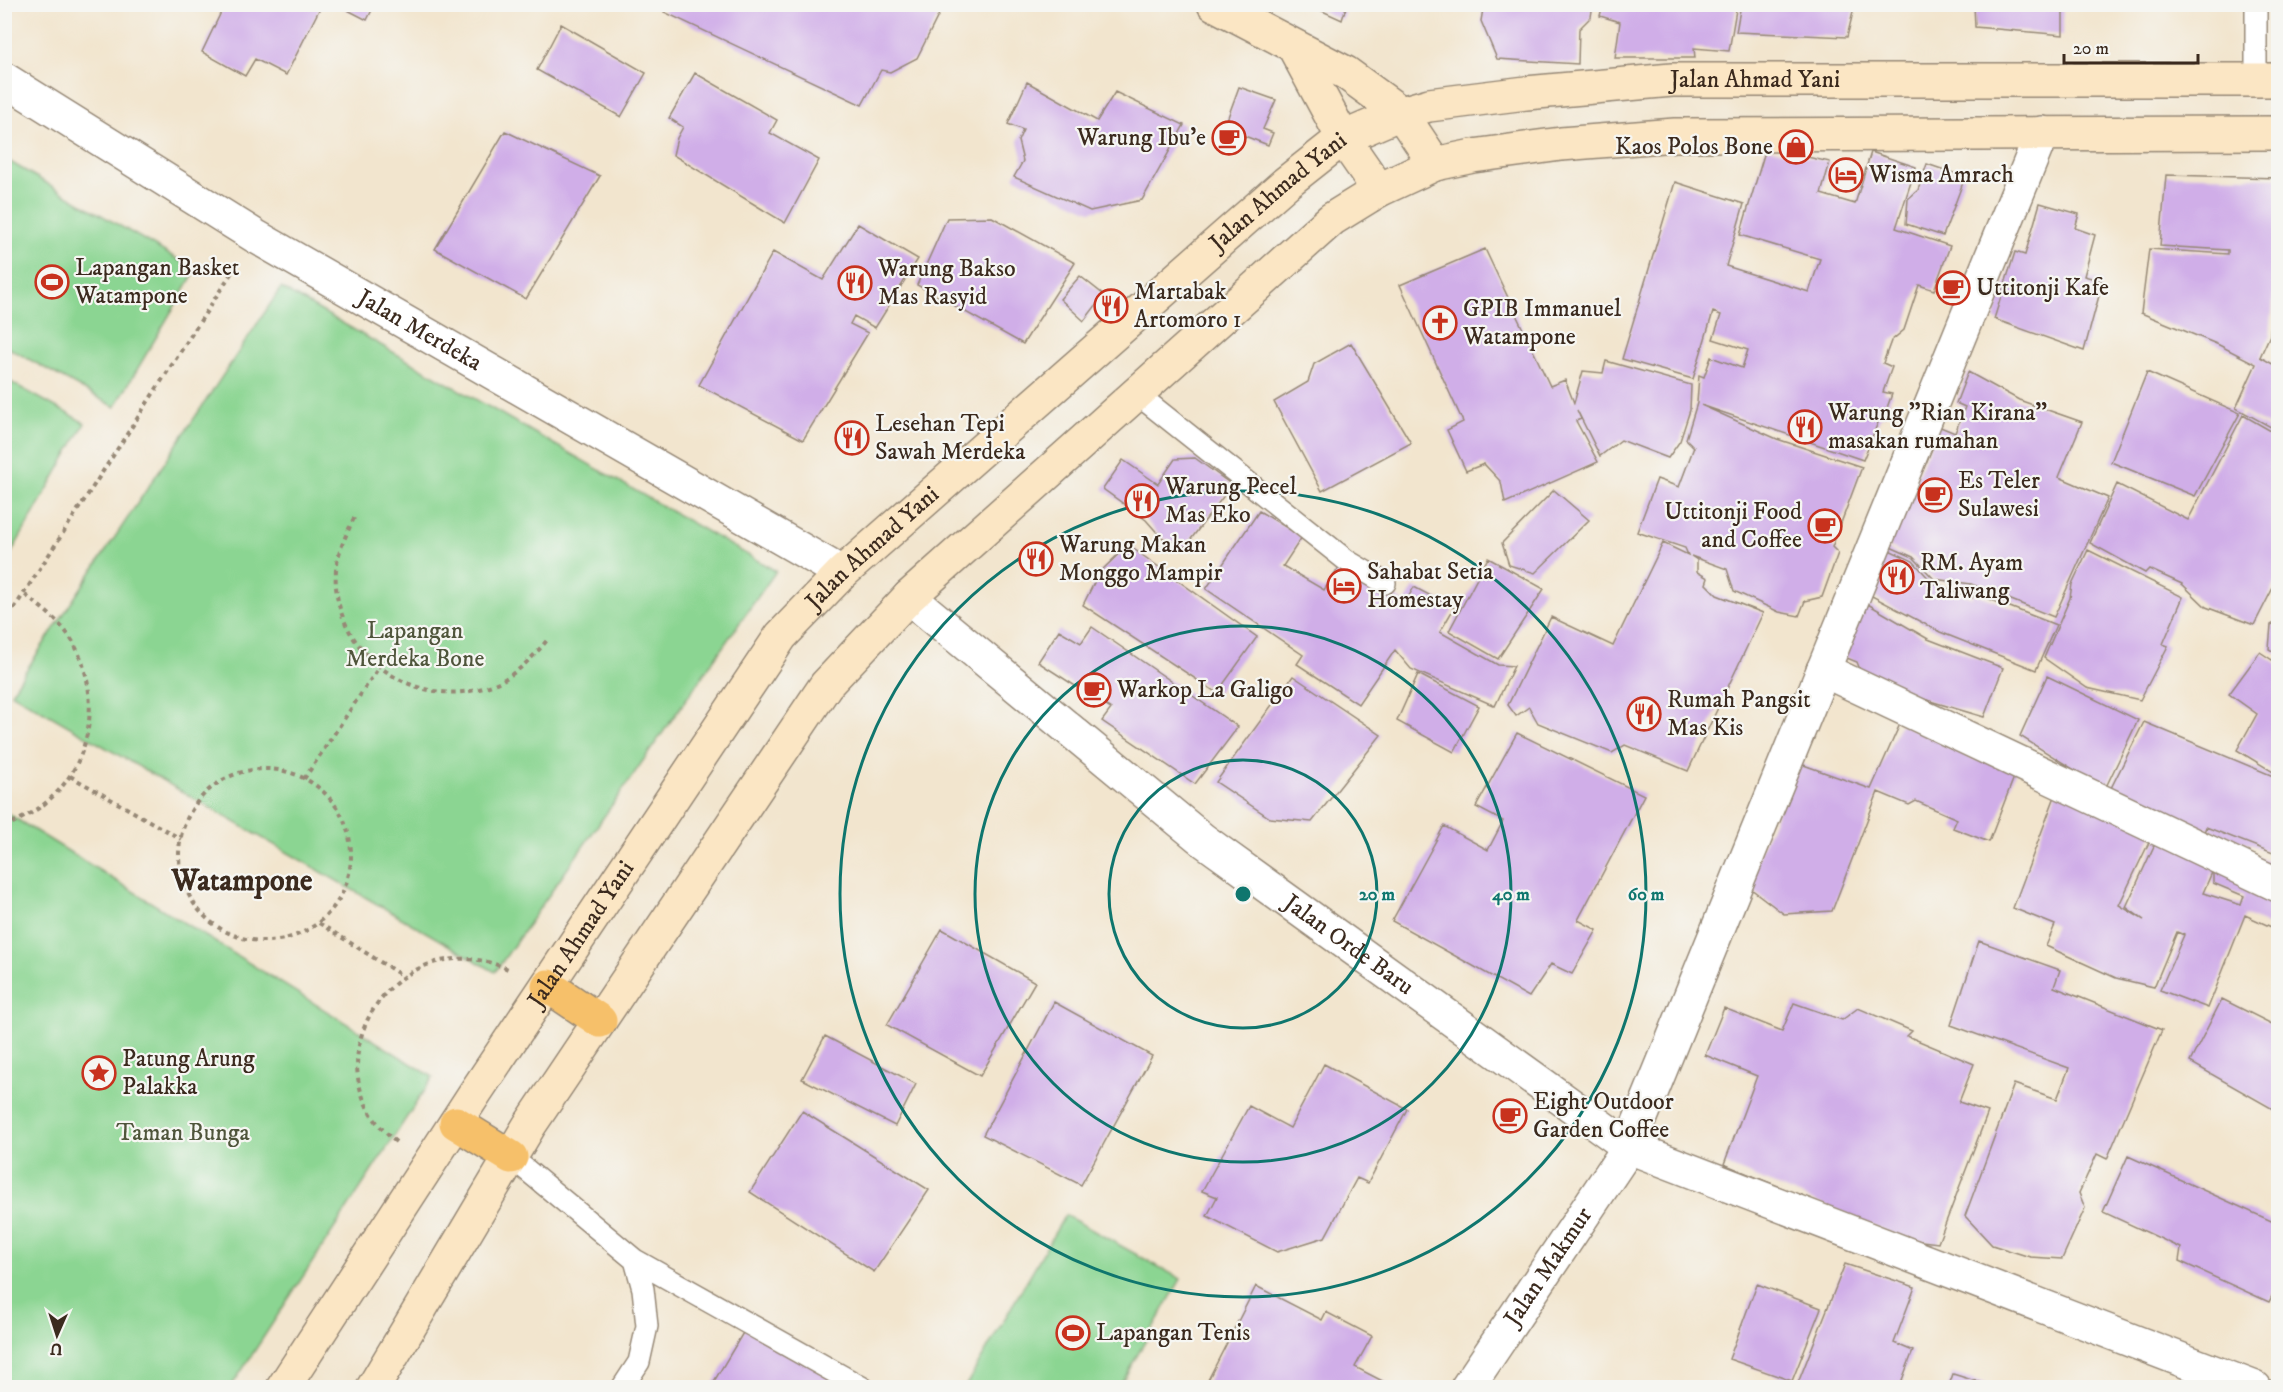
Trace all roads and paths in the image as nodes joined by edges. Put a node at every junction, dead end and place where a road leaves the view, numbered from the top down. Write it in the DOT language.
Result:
graph roads {
  1 [pos="1215,4"];
  2 [pos="2256,4"];
  3 [pos="1294,47"];
  4 [pos="4,79"];
  5 [pos="2267,80"];
  6 [pos="1401,113"];
  7 [pos="2042,133"];
  8 [pos="2278,133"];
  9 [pos="1342,138"];
  10 [pos="1435,164"];
  11 [pos="1379,190"];
  12 [pos="255,236"];
  13 [pos="1137,394"];
  14 [pos="354,518"];
  15 [pos="842,573"];
  16 [pos="1385,583"];
  17 [pos="24,594"];
  18 [pos="909,597"];
  19 [pos="4,624"];
  20 [pos="548,639"];
  21 [pos="379,667"];
  22 [pos="1823,670"];
  23 [pos="70,776"];
  24 [pos="304,779"];
  25 [pos="4,827"];
  26 [pos="181,839"];
  27 [pos="2278,885"];
  28 [pos="319,923"];
  29 [pos="404,977"];
  30 [pos="546,989"];
  31 [pos="600,1021"];
  32 [pos="456,1123"];
  33 [pos="1629,1147"];
  34 [pos="511,1157"];
  35 [pos="429,1164"];
  36 [pos="635,1260"];
  37 [pos="284,1388"];
  38 [pos="372,1388"];
  39 [pos="622,1388"];
  40 [pos="863,1388"];
  41 [pos="1467,1388"];
  42 [pos="2255,1388"];
  1 -- 3 [label="main road"];
  2 -- 5 [label="lane"];
  3 -- 6 [label="main road"];
  3 -- 9 [label="main road"];
  4 -- 12 [label="street, Jalan Merdeka"];
  5 -- 6 [label="main road, Jalan Ahmad Yani"];
  6 -- 9 [label="main road, Jalan Ahmad Yani"];
  6 -- 10 [label="main road"];
  7 -- 8 [label="main road"];
  7 -- 10 [label="main road"];
  7 -- 22 [label="street, Jalan Makmur"];
  9 -- 11 [label="main road"];
  9 -- 15 [label="main road, Jalan Ahmad Yani"];
  10 -- 11 [label="main road"];
  11 -- 13 [label="main road"];
  12 -- 15 [label="street, Jalan Merdeka"];
  12 -- 17 [label="path"];
  13 -- 16 [label="lane"];
  13 -- 18 [label="main road"];
  14 -- 21 [label="path"];
  15 -- 30 [label="main road, Jalan Ahmad Yani"];
  17 -- 19 [label="path"];
  17 -- 23 [label="path"];
  18 -- 31 [label="main road"];
  18 -- 33 [label="street, Jalan Orde Baru"];
  20 -- 21 [label="path"];
  21 -- 24 [label="path"];
  22 -- 27 [label="street"];
  22 -- 33 [label="street, Jalan Makmur"];
  23 -- 25 [label="path"];
  23 -- 26 [label="path"];
  24 -- 26 [label="path"];
  24 -- 28 [label="path"];
  26 -- 28 [label="path"];
  28 -- 29 [label="path"];
  29 -- 30 [label="path"];
  29 -- 35 [label="path"];
  30 -- 31 [label="main road"];
  30 -- 32 [label="main road, Jalan Ahmad Yani"];
  31 -- 34 [label="main road"];
  32 -- 34 [label="main road"];
  32 -- 35 [label="main road, Jalan Ahmad Yani"];
  33 -- 41 [label="street, Jalan Makmur"];
  33 -- 42 [label="street, Jalan Orde Baru"];
  34 -- 36 [label="lane"];
  34 -- 38 [label="main road"];
  35 -- 37 [label="main road, Jalan Ahmad Yani"];
  36 -- 39 [label="lane"];
  36 -- 40 [label="lane"];
}
